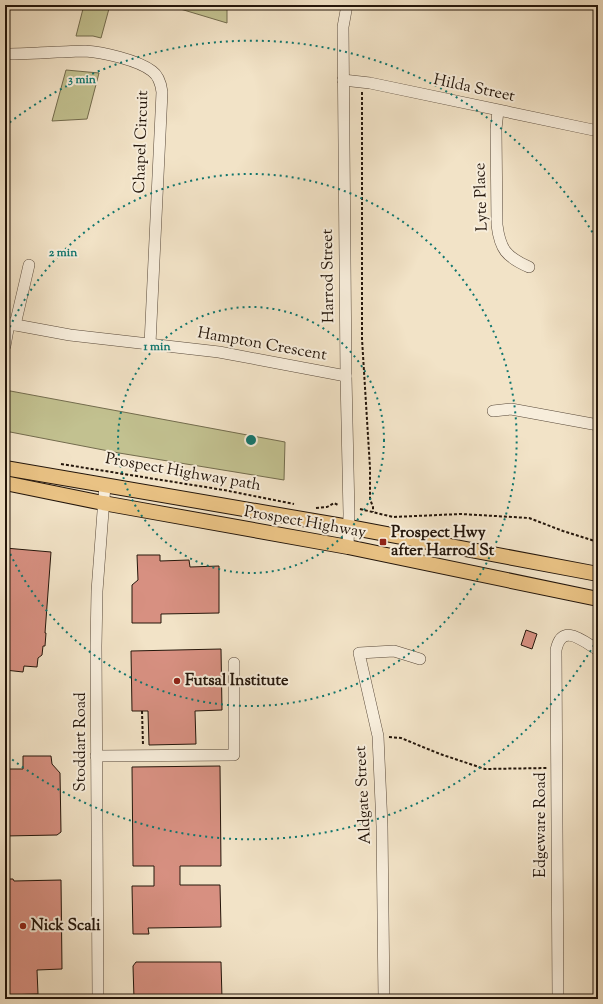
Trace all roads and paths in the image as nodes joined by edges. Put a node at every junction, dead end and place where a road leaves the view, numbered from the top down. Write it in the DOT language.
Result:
graph roads {
  1 [pos="347,5"];
  2 [pos="5,54"];
  3 [pos="343,80"];
  4 [pos="362,82"];
  5 [pos="498,111"];
  6 [pos="598,131"];
  7 [pos="29,265"];
  8 [pos="529,267"];
  9 [pos="10,324"];
  10 [pos="150,344"];
  11 [pos="5,346"];
  12 [pos="346,376"];
  13 [pos="492,411"];
  14 [pos="598,425"];
  15 [pos="58,463"];
  16 [pos="5,468"];
  17 [pos="5,483"];
  18 [pos="105,485"];
  19 [pos="103,503"];
  20 [pos="334,503"];
  21 [pos="298,505"];
  22 [pos="313,508"];
  23 [pos="349,527"];
  24 [pos="598,542"];
  25 [pos="348,547"];
  26 [pos="598,574"];
  27 [pos="598,599"];
  28 [pos="598,650"];
  29 [pos="420,659"];
  30 [pos="234,663"];
  31 [pos="142,711"];
  32 [pos="378,736"];
  33 [pos="96,756"];
  34 [pos="143,756"];
  35 [pos="556,768"];
  36 [pos="98,999"];
  37 [pos="384,999"];
  38 [pos="558,999"];
  1 -- 3 [label="street, Harrod Street"];
  2 -- 10 [label="street, Chapel Circuit"];
  3 -- 4 [label="street, Hilda Street"];
  3 -- 12 [label="street, Harrod Street"];
  4 -- 5 [label="street, Hilda Street"];
  4 -- 24 [label="path"];
  5 -- 6 [label="street, Hilda Street"];
  5 -- 8 [label="street, Lyte Place"];
  7 -- 9 [label="street"];
  9 -- 10 [label="street, Hampton Crescent"];
  9 -- 11 [label="street"];
  10 -- 12 [label="street, Hampton Crescent"];
  12 -- 23 [label="street, Harrod Street"];
  13 -- 14 [label="street"];
  15 -- 21 [label="path, Prospect Highway path"];
  16 -- 18 [label="main road, Prospect Highway"];
  17 -- 19 [label="main road, Prospect Highway"];
  18 -- 19 [label="street, Stoddart Road"];
  18 -- 23 [label="main road, Prospect Highway"];
  19 -- 25 [label="main road, Prospect Highway"];
  19 -- 33 [label="street, Stoddart Road"];
  20 -- 22 [label="path"];
  23 -- 25 [label="street, Harrod Street"];
  23 -- 26 [label="main road, Prospect Highway"];
  25 -- 27 [label="main road, Prospect Highway"];
  28 -- 35 [label="street, Edgeware Road"];
  29 -- 32 [label="street, Aldgate Street"];
  30 -- 34 [label="street"];
  31 -- 34 [label="path"];
  32 -- 35 [label="path"];
  32 -- 37 [label="street, Aldgate Street"];
  33 -- 34 [label="street"];
  33 -- 36 [label="street, Stoddart Road"];
  35 -- 38 [label="street, Edgeware Road"];
}
